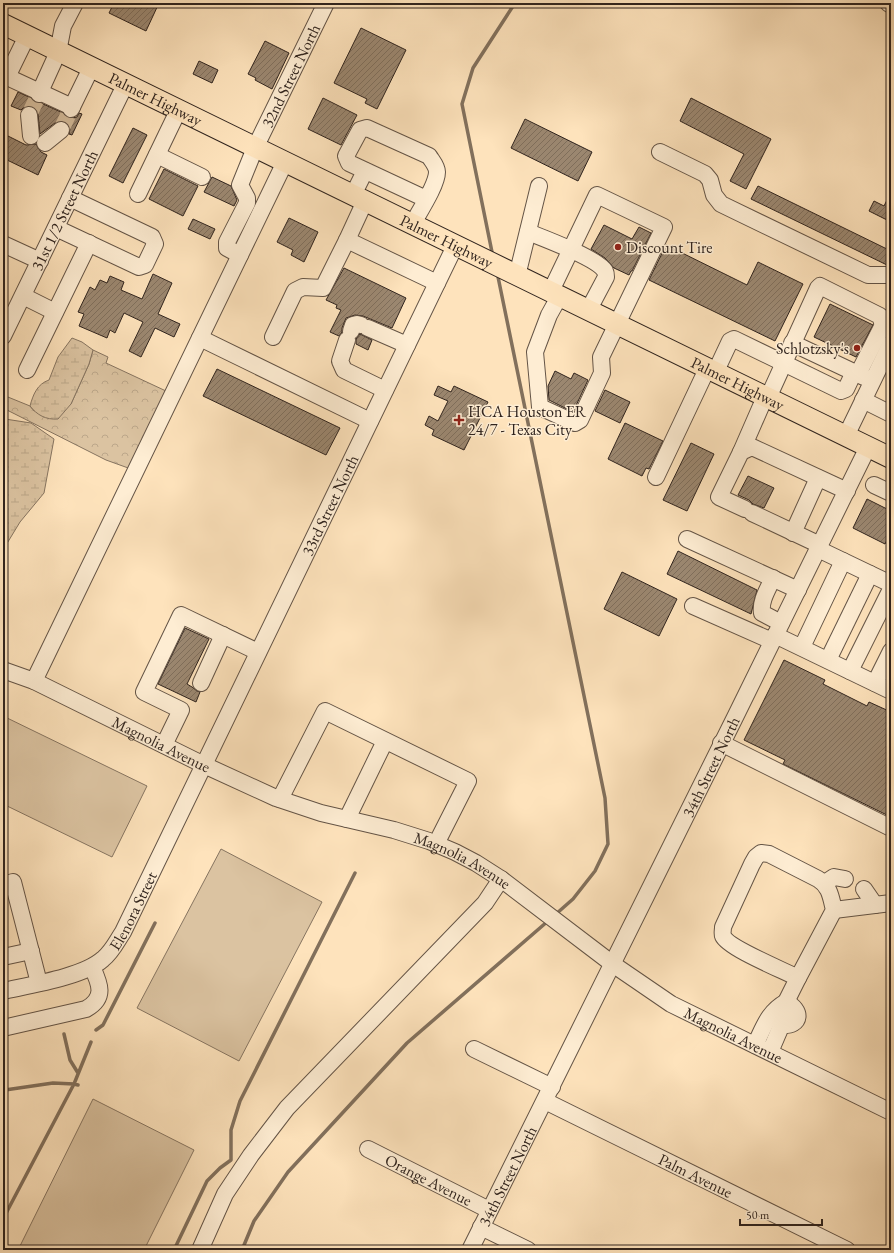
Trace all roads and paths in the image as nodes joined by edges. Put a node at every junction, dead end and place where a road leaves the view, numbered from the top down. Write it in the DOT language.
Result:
graph roads {
  1 [pos="75,3"];
  2 [pos="326,3"];
  3 [pos="888,3"];
  4 [pos="891,5"];
  5 [pos="3,24"];
  6 [pos="27,36"];
  7 [pos="58,52"];
  8 [pos="91,68"];
  9 [pos="5,76"];
  10 [pos="125,85"];
  11 [pos="39,93"];
  12 [pos="178,111"];
  13 [pos="29,115"];
  14 [pos="61,130"];
  15 [pos="30,136"];
  16 [pos="45,143"];
  17 [pos="255,148"];
  18 [pos="660,152"];
  19 [pos="157,155"];
  20 [pos="285,162"];
  21 [pos="365,171"];
  22 [pos="202,177"];
  23 [pos="539,186"];
  24 [pos="138,194"];
  25 [pos="70,198"];
  26 [pos="359,198"];
  27 [pos="426,200"];
  28 [pos="412,225"];
  29 [pos="56,228"];
  30 [pos="528,232"];
  31 [pos="347,240"];
  32 [pos="89,243"];
  33 [pos="3,244"];
  34 [pos="455,246"];
  35 [pos="571,250"];
  36 [pos="240,255"];
  37 [pos="40,261"];
  38 [pos="514,275"];
  39 [pos="891,275"];
  40 [pos="437,283"];
  41 [pos="554,295"];
  42 [pos="23,296"];
  43 [pos="588,311"];
  44 [pos="56,312"];
  45 [pos="617,325"];
  46 [pos="887,327"];
  47 [pos="4,334"];
  48 [pos="273,337"];
  49 [pos="200,338"];
  50 [pos="792,343"];
  51 [pos="891,343"];
  52 [pos="407,345"];
  53 [pos="784,363"];
  54 [pos="27,370"];
  55 [pos="711,371"];
  56 [pos="856,373"];
  57 [pos="872,381"];
  58 [pos="385,390"];
  59 [pos="766,397"];
  60 [pos="863,400"];
  61 [pos="891,414"];
  62 [pos="370,421"];
  63 [pos="846,436"];
  64 [pos="868,447"];
  65 [pos="741,452"];
  66 [pos="891,458"];
  67 [pos="656,477"];
  68 [pos="818,478"];
  69 [pos="874,485"];
  70 [pos="847,491"];
  71 [pos="891,493"];
  72 [pos="793,533"];
  73 [pos="687,539"];
  74 [pos="819,547"];
  75 [pos="843,561"];
  76 [pos="870,574"];
  77 [pos="772,578"];
  78 [pos="891,584"];
  79 [pos="891,589"];
  80 [pos="798,590"];
  81 [pos="693,606"];
  82 [pos="776,633"];
  83 [pos="223,635"];
  84 [pos="802,647"];
  85 [pos="258,652"];
  86 [pos="891,652"];
  87 [pos="828,660"];
  88 [pos="3,670"];
  89 [pos="850,671"];
  90 [pos="34,681"];
  91 [pos="200,683"];
  92 [pos="875,683"];
  93 [pos="891,691"];
  94 [pos="385,741"];
  95 [pos="721,743"];
  96 [pos="164,745"];
  97 [pos="204,765"];
  98 [pos="280,799"];
  99 [pos="347,819"];
  100 [pos="891,828"];
  101 [pos="436,844"];
  102 [pos="501,879"];
  103 [pos="845,879"];
  104 [pos="825,883"];
  105 [pos="3,885"];
  106 [pos="864,889"];
  107 [pos="891,903"];
  108 [pos="875,905"];
  109 [pos="834,910"];
  110 [pos="30,951"];
  111 [pos="3,957"];
  112 [pos="614,965"];
  113 [pos="92,967"];
  114 [pos="798,978"];
  115 [pos="39,983"];
  116 [pos="3,991"];
  117 [pos="786,1002"];
  118 [pos="3,1028"];
  119 [pos="755,1045"];
  120 [pos="474,1048"];
  121 [pos="770,1052"];
  122 [pos="552,1087"];
  123 [pos="545,1102"];
  124 [pos="890,1108"];
  125 [pos="368,1149"];
  126 [pos="489,1210"];
  127 [pos="481,1227"];
  128 [pos="200,1250"];
  129 [pos="470,1250"];
  130 [pos="528,1250"];
  131 [pos="847,1250"];
  1 -- 7 [label="street"];
  2 -- 17 [label="street, 32nd Street North"];
  3 -- 4 [label="street"];
  5 -- 6 [label="main road, Palmer Highway"];
  6 -- 7 [label="main road, Palmer Highway"];
  6 -- 9 [label="street"];
  7 -- 8 [label="main road, Palmer Highway"];
  7 -- 11 [label="street"];
  8 -- 10 [label="main road, Palmer Highway"];
  8 -- 11 [label="street"];
  9 -- 11 [label="street"];
  10 -- 12 [label="main road, Palmer Highway"];
  10 -- 25 [label="street, 31st 1/2 Street North"];
  12 -- 17 [label="main road, Palmer Highway"];
  12 -- 19 [label="street"];
  13 -- 15 [label="street"];
  14 -- 16 [label="street"];
  17 -- 20 [label="main road, Palmer Highway"];
  17 -- 36 [label="street, 32nd Street North"];
  18 -- 39 [label="street"];
  19 -- 22 [label="street"];
  19 -- 24 [label="street"];
  20 -- 26 [label="main road, Palmer Highway"];
  20 -- 36 [label="street"];
  21 -- 26 [label="street"];
  21 -- 27 [label="street"];
  21 -- 27 [label="street"];
  23 -- 30 [label="street"];
  25 -- 29 [label="street, 31st 1/2 Street North"];
  25 -- 32 [label="street"];
  26 -- 28 [label="main road, Palmer Highway"];
  26 -- 31 [label="street"];
  27 -- 28 [label="street"];
  28 -- 34 [label="main road, Palmer Highway"];
  29 -- 32 [label="street"];
  29 -- 37 [label="street, 31st 1/2 Street North"];
  30 -- 35 [label="street"];
  30 -- 38 [label="street"];
  31 -- 40 [label="street"];
  31 -- 48 [label="street"];
  32 -- 44 [label="street"];
  33 -- 37 [label="street"];
  34 -- 38 [label="main road, Palmer Highway"];
  34 -- 40 [label="street, 33rd Street North"];
  35 -- 41 [label="street"];
  35 -- 43 [label="street"];
  35 -- 45 [label="street"];
  36 -- 49 [label="street"];
  37 -- 42 [label="street, 31st 1/2 Street North"];
  38 -- 41 [label="main road, Palmer Highway"];
  40 -- 52 [label="street, 33rd Street North"];
  41 -- 43 [label="main road, Palmer Highway"];
  41 -- 45 [label="street"];
  42 -- 44 [label="street"];
  42 -- 47 [label="street, 31st 1/2 Street North"];
  43 -- 45 [label="main road, Palmer Highway"];
  44 -- 54 [label="street"];
  45 -- 55 [label="main road, Palmer Highway"];
  46 -- 50 [label="street"];
  46 -- 56 [label="street"];
  49 -- 62 [label="street"];
  49 -- 90 [label="street"];
  50 -- 53 [label="street"];
  50 -- 56 [label="street"];
  51 -- 57 [label="street"];
  52 -- 58 [label="street, 33rd Street North"];
  52 -- 58 [label="street"];
  53 -- 55 [label="street"];
  53 -- 56 [label="street"];
  53 -- 59 [label="street"];
  55 -- 59 [label="main road, Palmer Highway"];
  55 -- 67 [label="street"];
  56 -- 57 [label="street"];
  57 -- 60 [label="street"];
  58 -- 62 [label="street, 33rd Street North"];
  59 -- 63 [label="main road, Palmer Highway"];
  59 -- 65 [label="street"];
  60 -- 61 [label="street"];
  60 -- 63 [label="street"];
  62 -- 85 [label="street, 33rd Street North"];
  63 -- 64 [label="main road, Palmer Highway"];
  64 -- 66 [label="main road, Palmer Highway"];
  64 -- 70 [label="street, 34th Street North"];
  65 -- 68 [label="street"];
  65 -- 72 [label="street"];
  68 -- 70 [label="street"];
  68 -- 72 [label="street"];
  69 -- 71 [label="street"];
  70 -- 74 [label="street, 34th Street North"];
  72 -- 74 [label="street"];
  73 -- 77 [label="street"];
  74 -- 75 [label="street"];
  74 -- 80 [label="street, 34th Street North"];
  75 -- 76 [label="street"];
  75 -- 84 [label="street"];
  76 -- 78 [label="street"];
  76 -- 87 [label="street"];
  77 -- 80 [label="street"];
  77 -- 82 [label="street"];
  79 -- 89 [label="street"];
  80 -- 82 [label="street, 34th Street North"];
  81 -- 82 [label="street"];
  82 -- 84 [label="street"];
  82 -- 95 [label="street, 34th Street North"];
  83 -- 85 [label="street"];
  83 -- 91 [label="street"];
  83 -- 96 [label="street"];
  84 -- 87 [label="street"];
  85 -- 97 [label="street, 33rd Street North"];
  86 -- 92 [label="street"];
  87 -- 89 [label="street"];
  88 -- 90 [label="street, Magnolia Avenue"];
  89 -- 92 [label="street"];
  90 -- 96 [label="street, Magnolia Avenue"];
  92 -- 93 [label="street"];
  94 -- 98 [label="street"];
  94 -- 99 [label="street"];
  94 -- 101 [label="street"];
  95 -- 100 [label="street"];
  95 -- 112 [label="street, 34th Street North"];
  96 -- 97 [label="street, Magnolia Avenue"];
  97 -- 98 [label="street, Magnolia Avenue"];
  97 -- 113 [label="street, Elenora Street"];
  98 -- 99 [label="street, Magnolia Avenue"];
  99 -- 101 [label="street, Magnolia Avenue"];
  101 -- 102 [label="street, Magnolia Avenue"];
  102 -- 112 [label="street, Magnolia Avenue"];
  102 -- 128 [label="street"];
  103 -- 104 [label="street"];
  104 -- 109 [label="street"];
  104 -- 114 [label="street"];
  105 -- 110 [label="street"];
  106 -- 108 [label="street"];
  107 -- 108 [label="street"];
  108 -- 109 [label="street"];
  109 -- 114 [label="street"];
  110 -- 111 [label="street"];
  110 -- 115 [label="street"];
  112 -- 119 [label="street, Magnolia Avenue"];
  112 -- 122 [label="street, 34th Street North"];
  113 -- 115 [label="street, Elenora Street"];
  113 -- 118 [label="street"];
  114 -- 117 [label="street"];
  115 -- 116 [label="street, Elenora Street"];
  117 -- 119 [label="street"];
  117 -- 121 [label="street"];
  119 -- 121 [label="street, Magnolia Avenue"];
  120 -- 122 [label="street"];
  121 -- 124 [label="street, Magnolia Avenue"];
  122 -- 123 [label="street, 34th Street North"];
  123 -- 126 [label="street, 34th Street North"];
  123 -- 131 [label="street, Palm Avenue"];
  125 -- 126 [label="street, Orange Avenue"];
  126 -- 127 [label="street, 34th Street North"];
  127 -- 129 [label="street, 34th Street North"];
  127 -- 130 [label="street, Orange Avenue"];
}
